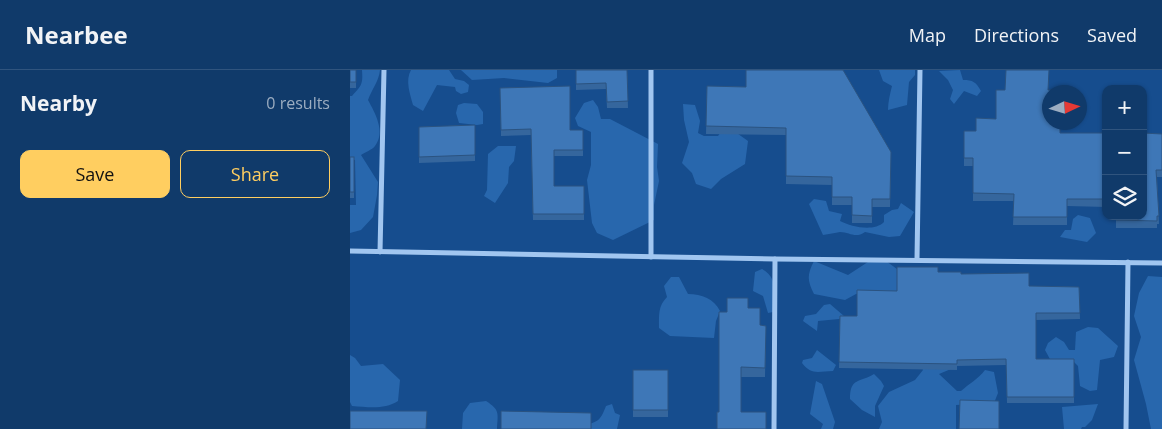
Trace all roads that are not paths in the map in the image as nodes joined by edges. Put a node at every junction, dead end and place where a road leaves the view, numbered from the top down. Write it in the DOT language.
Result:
graph roads {
  1 [pos="384,70"];
  2 [pos="651,70"];
  3 [pos="920,70"];
  4 [pos="350,251"];
  5 [pos="380,252"];
  6 [pos="651,257"];
  7 [pos="775,259"];
  8 [pos="917,260"];
  9 [pos="1128,262"];
  10 [pos="1162,263"];
  11 [pos="774,429"];
  12 [pos="1126,429"];
  1 -- 5 [label="street"];
  2 -- 6 [label="street"];
  3 -- 8 [label="street"];
  4 -- 5 [label="street"];
  5 -- 6 [label="street"];
  6 -- 7 [label="street"];
  7 -- 8 [label="street"];
  7 -- 11 [label="street"];
  8 -- 9 [label="street"];
  9 -- 10 [label="street"];
  9 -- 12 [label="street"];
}
